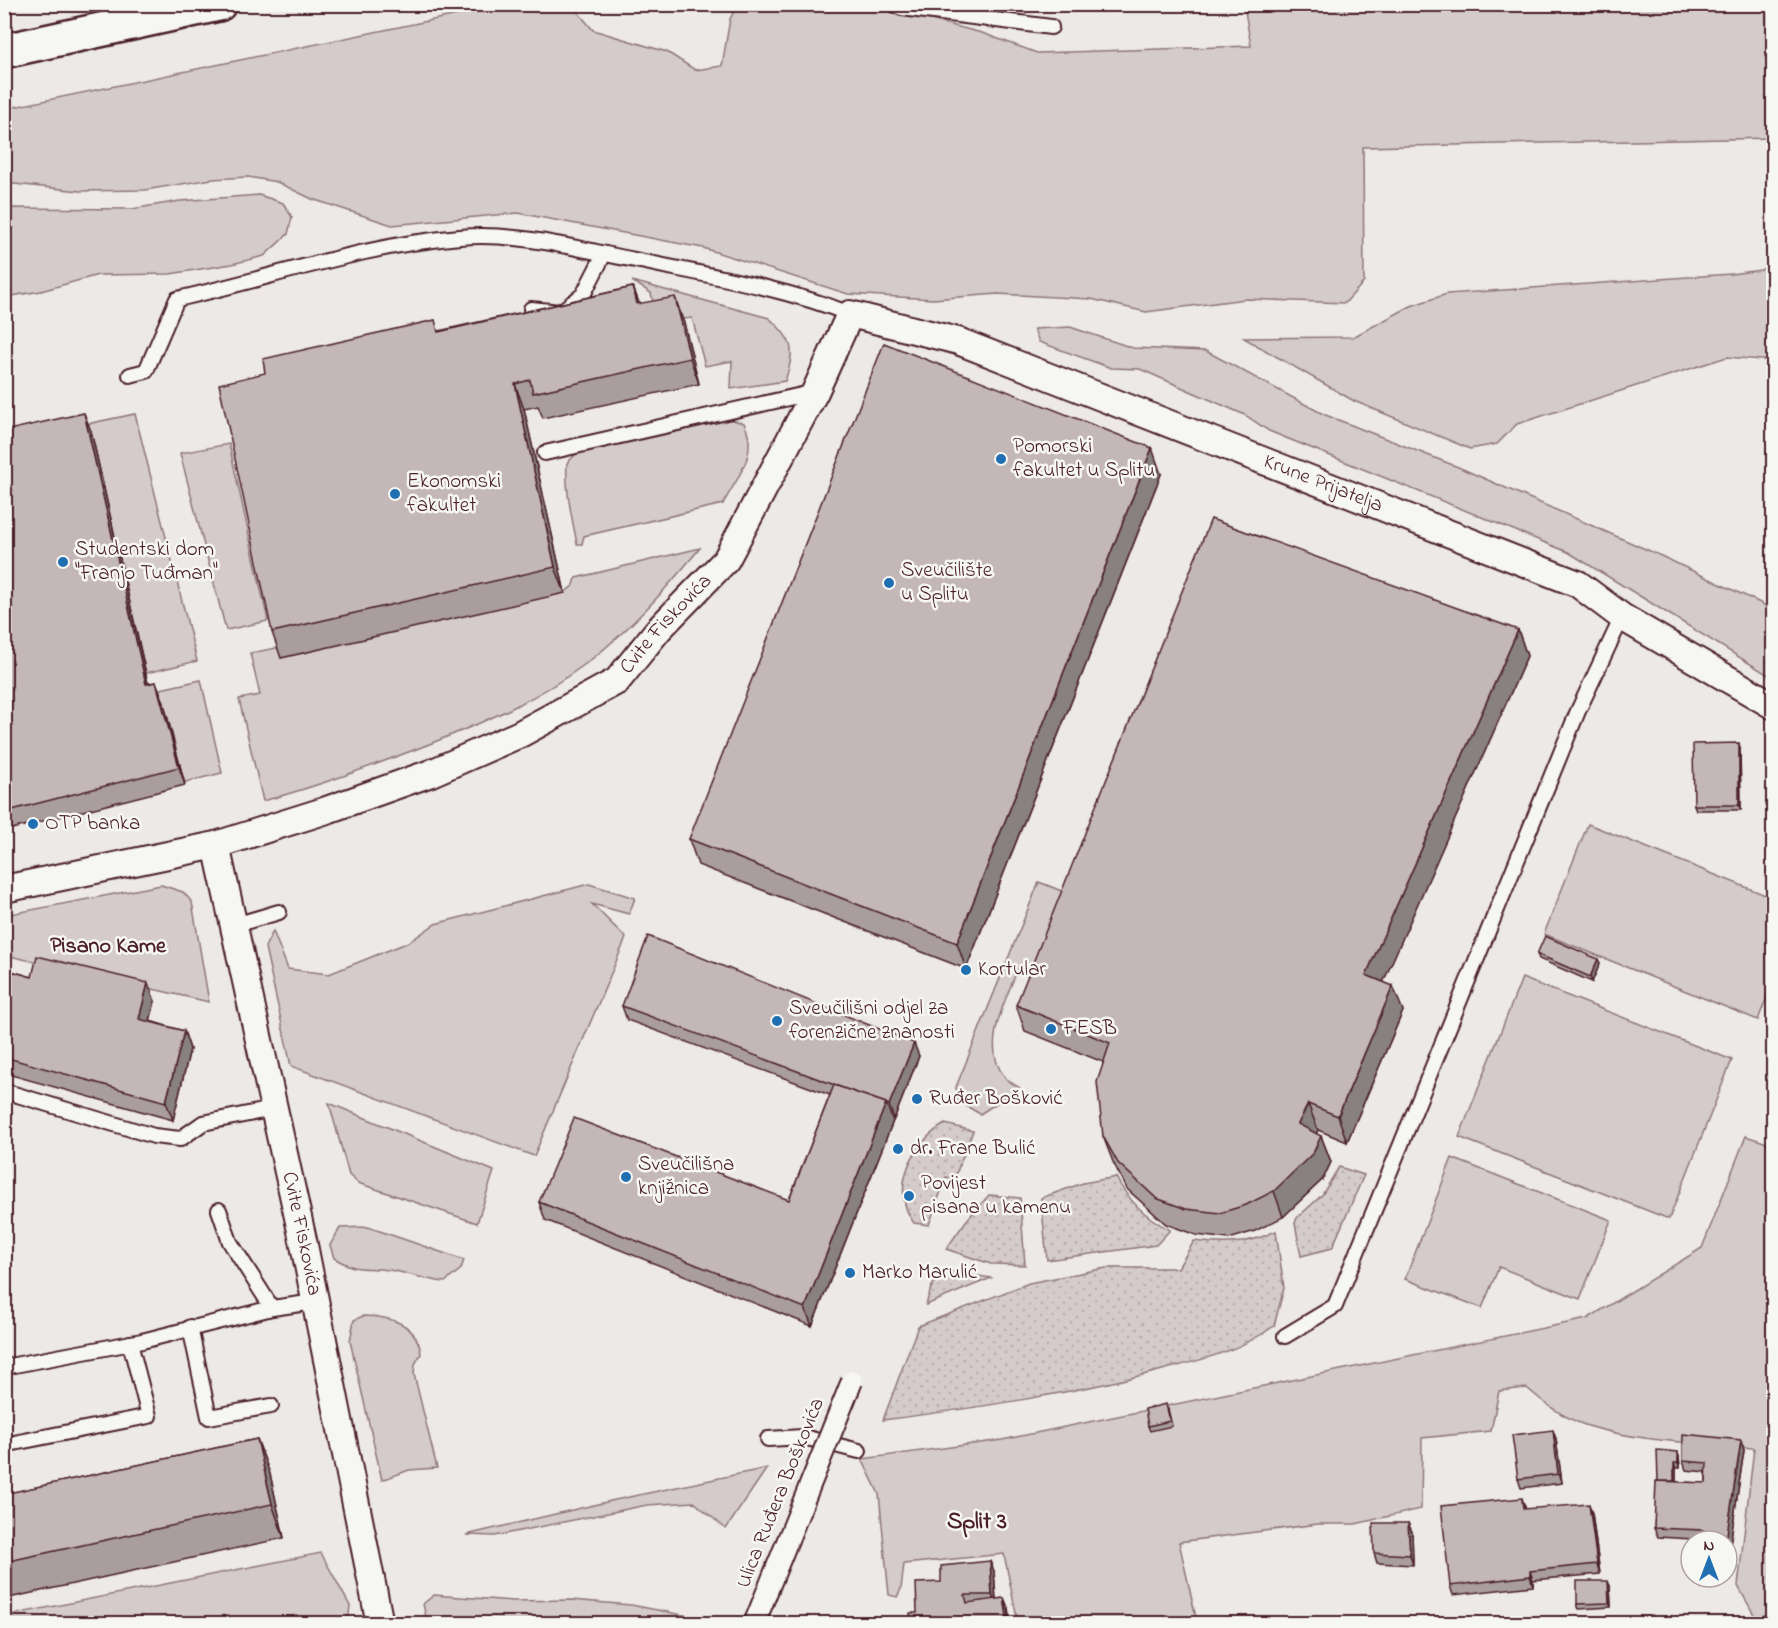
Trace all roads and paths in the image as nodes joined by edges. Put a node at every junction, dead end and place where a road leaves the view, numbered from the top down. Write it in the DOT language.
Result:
graph roads {
  1 [pos="219,4"];
  2 [pos="893,4"];
  3 [pos="1051,27"];
  4 [pos="4,51"];
  5 [pos="604,254"];
  6 [pos="531,309"];
  7 [pos="850,314"];
  8 [pos="130,375"];
  9 [pos="814,392"];
  10 [pos="545,453"];
  11 [pos="1622,617"];
  12 [pos="1773,706"];
  13 [pos="216,845"];
  14 [pos="4,889"];
  15 [pos="279,912"];
  16 [pos="235,925"];
  17 [pos="4,1091"];
  18 [pos="273,1109"];
  19 [pos="219,1210"];
  20 [pos="315,1302"];
  21 [pos="272,1308"];
  22 [pos="190,1327"];
  23 [pos="1285,1336"];
  24 [pos="130,1343"];
  25 [pos="4,1367"];
  26 [pos="852,1381"];
  27 [pos="272,1406"];
  28 [pos="768,1439"];
  29 [pos="4,1445"];
  30 [pos="859,1451"];
  31 [pos="380,1623"];
  32 [pos="754,1623"];
  1 -- 4 [label="street"];
  2 -- 3 [label="lane"];
  5 -- 6 [label="lane"];
  5 -- 7 [label="lane"];
  5 -- 8 [label="lane"];
  7 -- 9 [label="street, Cvite Fiskovića"];
  7 -- 11 [label="street, Krune Prijatelja"];
  9 -- 10 [label="lane"];
  9 -- 13 [label="street, Cvite Fiskovića"];
  11 -- 12 [label="street, Krune Prijatelja"];
  11 -- 23 [label="lane"];
  13 -- 14 [label="street, Cvite Fiskovića"];
  13 -- 16 [label="street, Cvite Fiskovića"];
  15 -- 16 [label="lane"];
  16 -- 18 [label="street, Cvite Fiskovića"];
  17 -- 18 [label="lane"];
  18 -- 20 [label="street, Cvite Fiskovića"];
  19 -- 21 [label="lane"];
  20 -- 21 [label="lane"];
  20 -- 31 [label="street, Cvite Fiskovića"];
  21 -- 22 [label="lane"];
  22 -- 24 [label="lane"];
  22 -- 27 [label="lane"];
  24 -- 25 [label="lane"];
  24 -- 29 [label="lane"];
  26 -- 32 [label="street, Ulica Ruđera Boškovića, bridge"];
  28 -- 30 [label="lane"];
}
